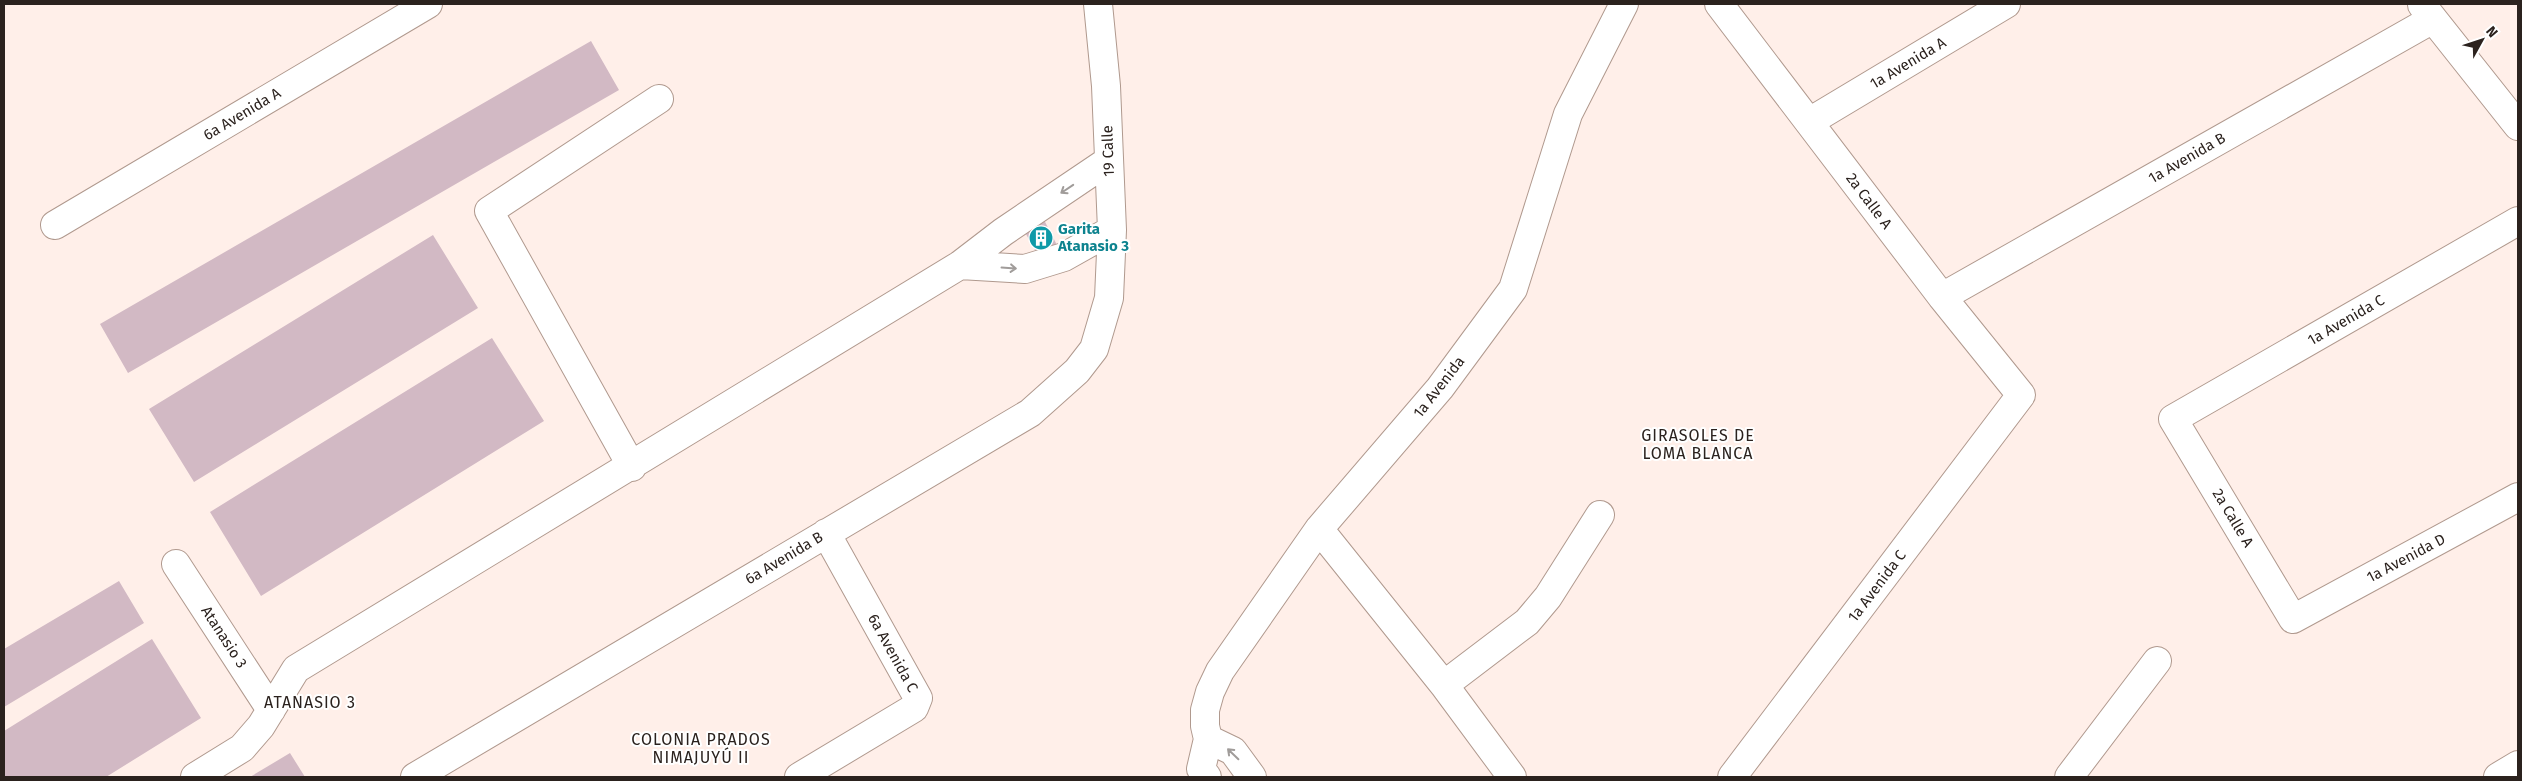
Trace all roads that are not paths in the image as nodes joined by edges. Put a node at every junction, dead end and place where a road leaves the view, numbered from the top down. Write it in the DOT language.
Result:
graph roads {
  1 [pos="428,4"];
  2 [pos="1098,4"];
  3 [pos="1624,4"];
  4 [pos="1720,4"];
  5 [pos="2006,4"];
  6 [pos="2427,11"];
  7 [pos="659,99"];
  8 [pos="1809,122"];
  9 [pos="2518,126"];
  10 [pos="1108,161"];
  11 [pos="2518,221"];
  12 [pos="55,225"];
  13 [pos="1112,230"];
  14 [pos="960,265"];
  15 [pos="1942,297"];
  16 [pos="1109,298"];
  17 [pos="2021,395"];
  18 [pos="2173,419"];
  19 [pos="632,467"];
  20 [pos="2518,497"];
  21 [pos="1600,515"];
  22 [pos="1319,529"];
  23 [pos="826,533"];
  24 [pos="176,564"];
  25 [pos="2293,619"];
  26 [pos="2157,661"];
  27 [pos="1444,685"];
  28 [pos="271,710"];
  29 [pos="1208,739"];
  30 [pos="2518,766"];
  31 [pos="195,777"];
  32 [pos="415,777"];
  33 [pos="799,777"];
  34 [pos="1207,777"];
  35 [pos="1252,777"];
  36 [pos="1512,777"];
  37 [pos="1732,777"];
  38 [pos="2069,777"];
  39 [pos="2498,777"];
  1 -- 12 [label="street, 6a Avenida A"];
  2 -- 10 [label="street, 19 Calle"];
  3 -- 22 [label="street, 1a Avenida"];
  4 -- 8 [label="street, 2a Calle A"];
  5 -- 8 [label="street, 1a Avenida A"];
  6 -- 9 [label="street"];
  6 -- 15 [label="street, 1a Avenida B"];
  7 -- 19 [label="street"];
  8 -- 15 [label="street, 2a Calle A"];
  10 -- 13 [label="street, 19 Calle"];
  10 -- 14 [label="street, one-way"];
  11 -- 18 [label="street, 1a Avenida C"];
  14 -- 13 [label="street, one-way"];
  13 -- 16 [label="street, 19 Calle"];
  14 -- 19 [label="street"];
  15 -- 17 [label="street, 2a Calle A"];
  16 -- 23 [label="street, 6a Avenida B"];
  17 -- 37 [label="street, 1a Avenida C"];
  18 -- 25 [label="street, 2a Calle A"];
  19 -- 28 [label="street"];
  20 -- 25 [label="street, 1a Avenida D"];
  21 -- 27 [label="street"];
  22 -- 27 [label="street"];
  22 -- 29 [label="street, 1a Avenida"];
  23 -- 32 [label="street, 6a Avenida B"];
  23 -- 33 [label="street, 6a Avenida C"];
  24 -- 28 [label="street, Atanasio 3"];
  26 -- 38 [label="street"];
  27 -- 36 [label="street"];
  28 -- 31 [label="street"];
  29 -- 34 [label="street"];
  35 -- 29 [label="street, one-way"];
  30 -- 39 [label="street"];
}
